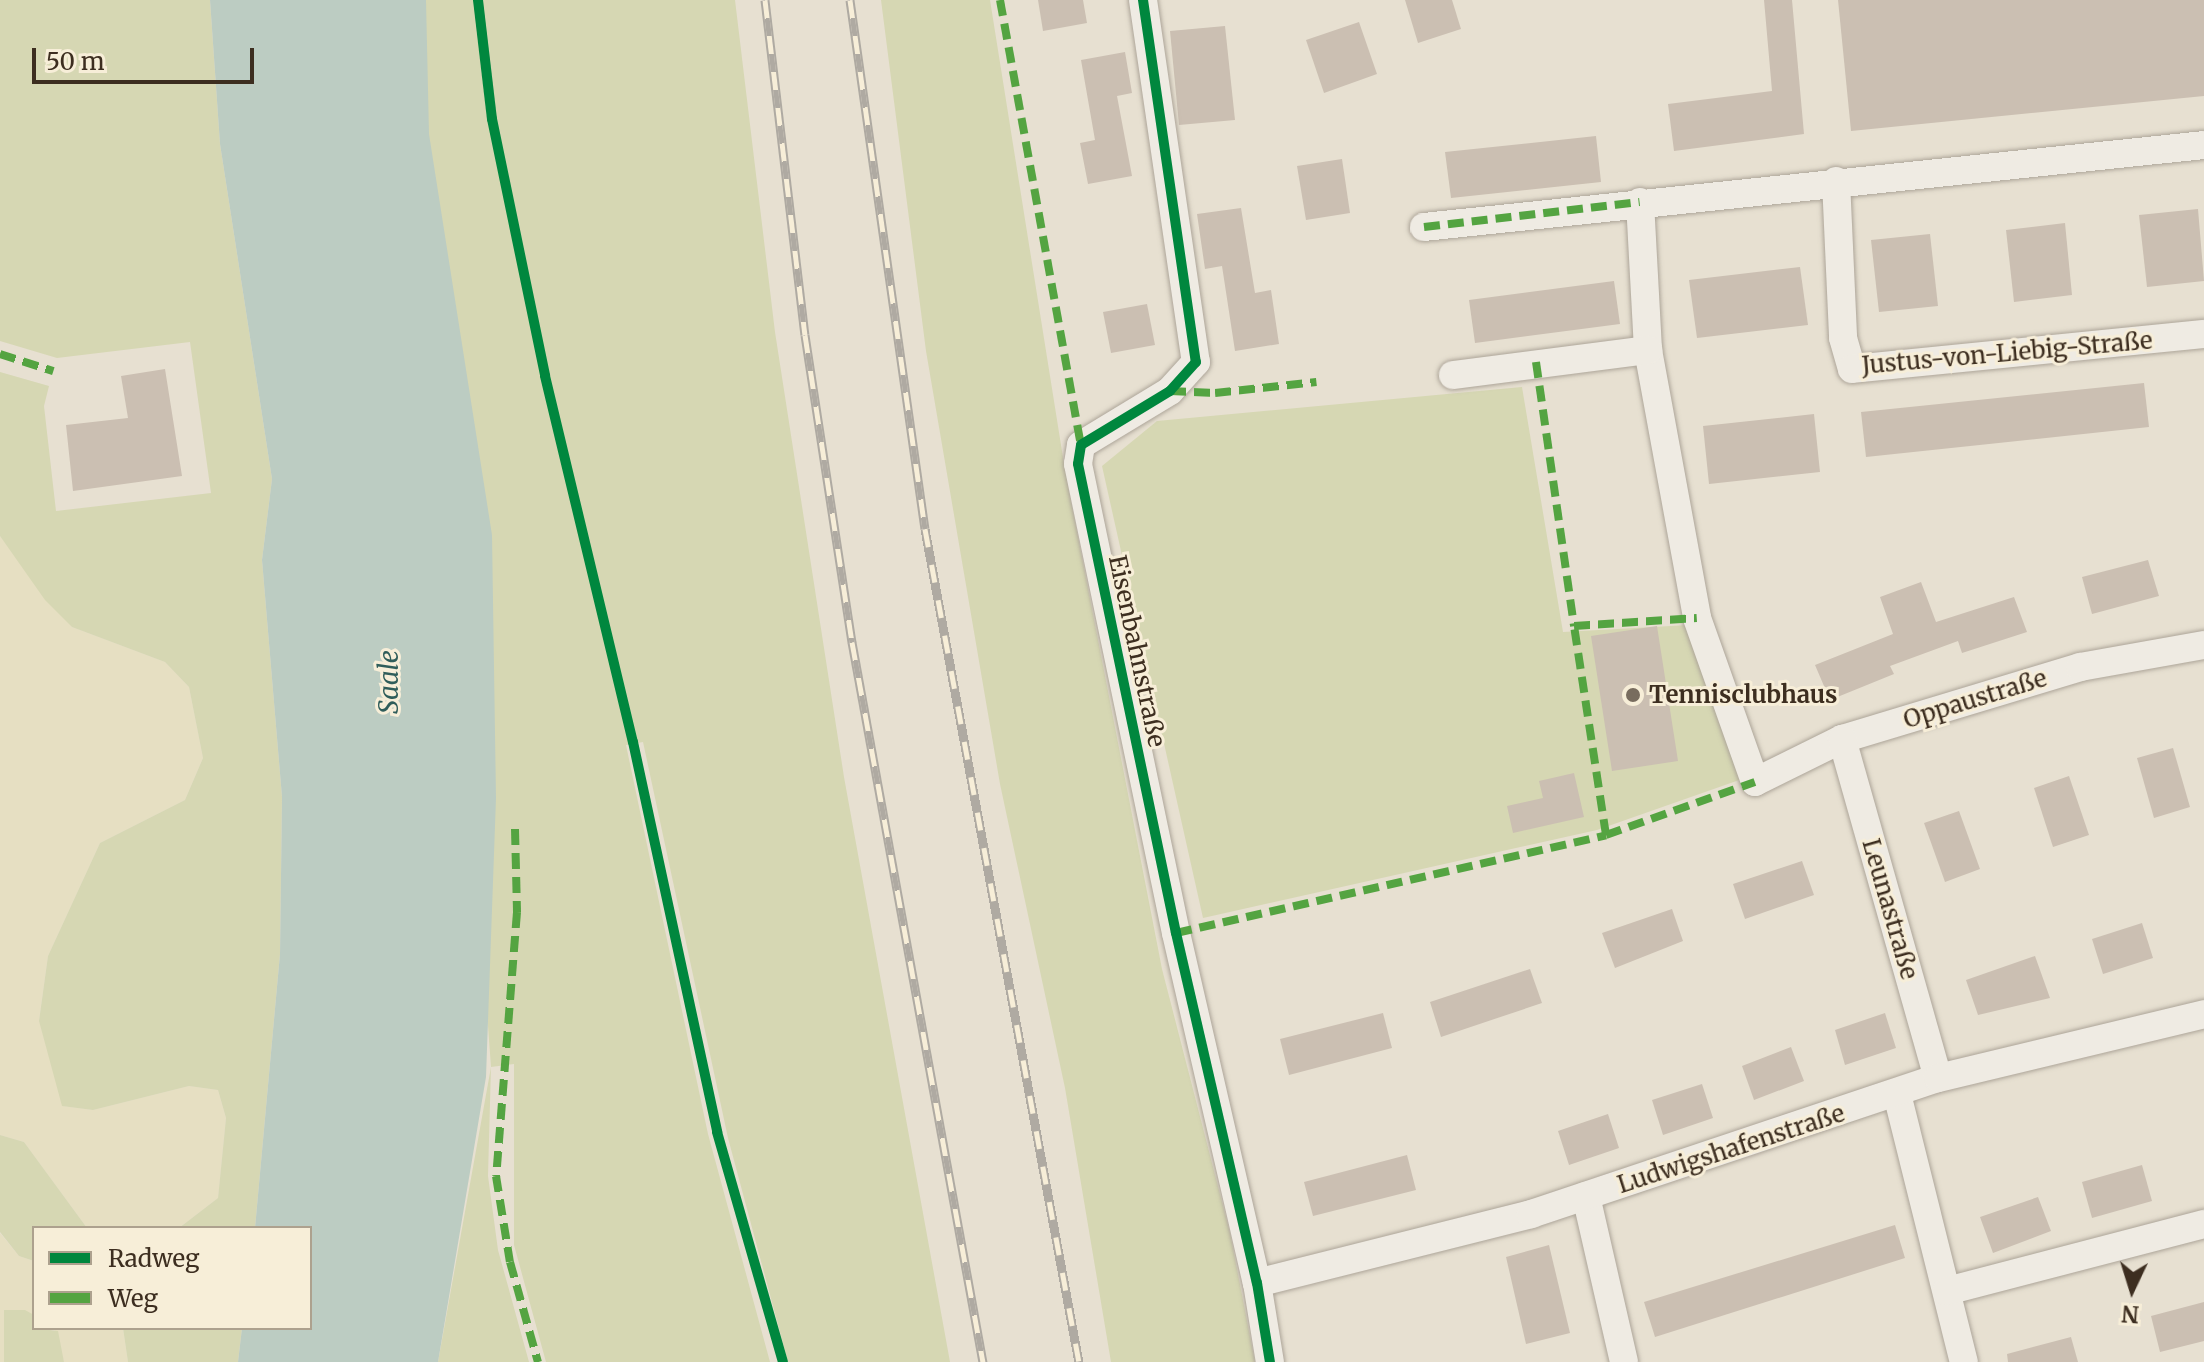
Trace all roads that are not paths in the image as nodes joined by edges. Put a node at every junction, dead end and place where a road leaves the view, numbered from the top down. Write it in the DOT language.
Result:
graph roads {
  1 [pos="1144,0"];
  2 [pos="2204,145"];
  3 [pos="1836,181"];
  4 [pos="1640,202"];
  5 [pos="1424,227"];
  6 [pos="2204,334"];
  7 [pos="1648,350"];
  8 [pos="1453,375"];
  9 [pos="2204,645"];
  10 [pos="1842,739"];
  11 [pos="2204,1014"];
  12 [pos="1938,1078"];
  13 [pos="1897,1094"];
  14 [pos="1586,1196"];
  15 [pos="2204,1224"];
  16 [pos="1257,1283"];
  17 [pos="1947,1291"];
  18 [pos="1270,1362"];
  19 [pos="1624,1362"];
  20 [pos="1964,1362"];
  1 -- 16 [label="street, Eisenbahnstraße"];
  2 -- 3 [label="street"];
  3 -- 4 [label="street"];
  3 -- 6 [label="street, Justus-von-Liebig-Straße"];
  4 -- 5 [label="street"];
  4 -- 7 [label="street"];
  7 -- 8 [label="street"];
  7 -- 10 [label="street, Oppaustraße"];
  9 -- 10 [label="street, Oppaustraße"];
  10 -- 12 [label="street, Leunastraße"];
  11 -- 12 [label="street, Ludwigshafenstraße"];
  12 -- 13 [label="street, Ludwigshafenstraße"];
  13 -- 14 [label="street, Ludwigshafenstraße"];
  13 -- 17 [label="street"];
  14 -- 16 [label="street, Ludwigshafenstraße"];
  14 -- 19 [label="street"];
  15 -- 17 [label="street"];
  16 -- 18 [label="street, Eisenbahnstraße"];
  17 -- 20 [label="street"];
}
